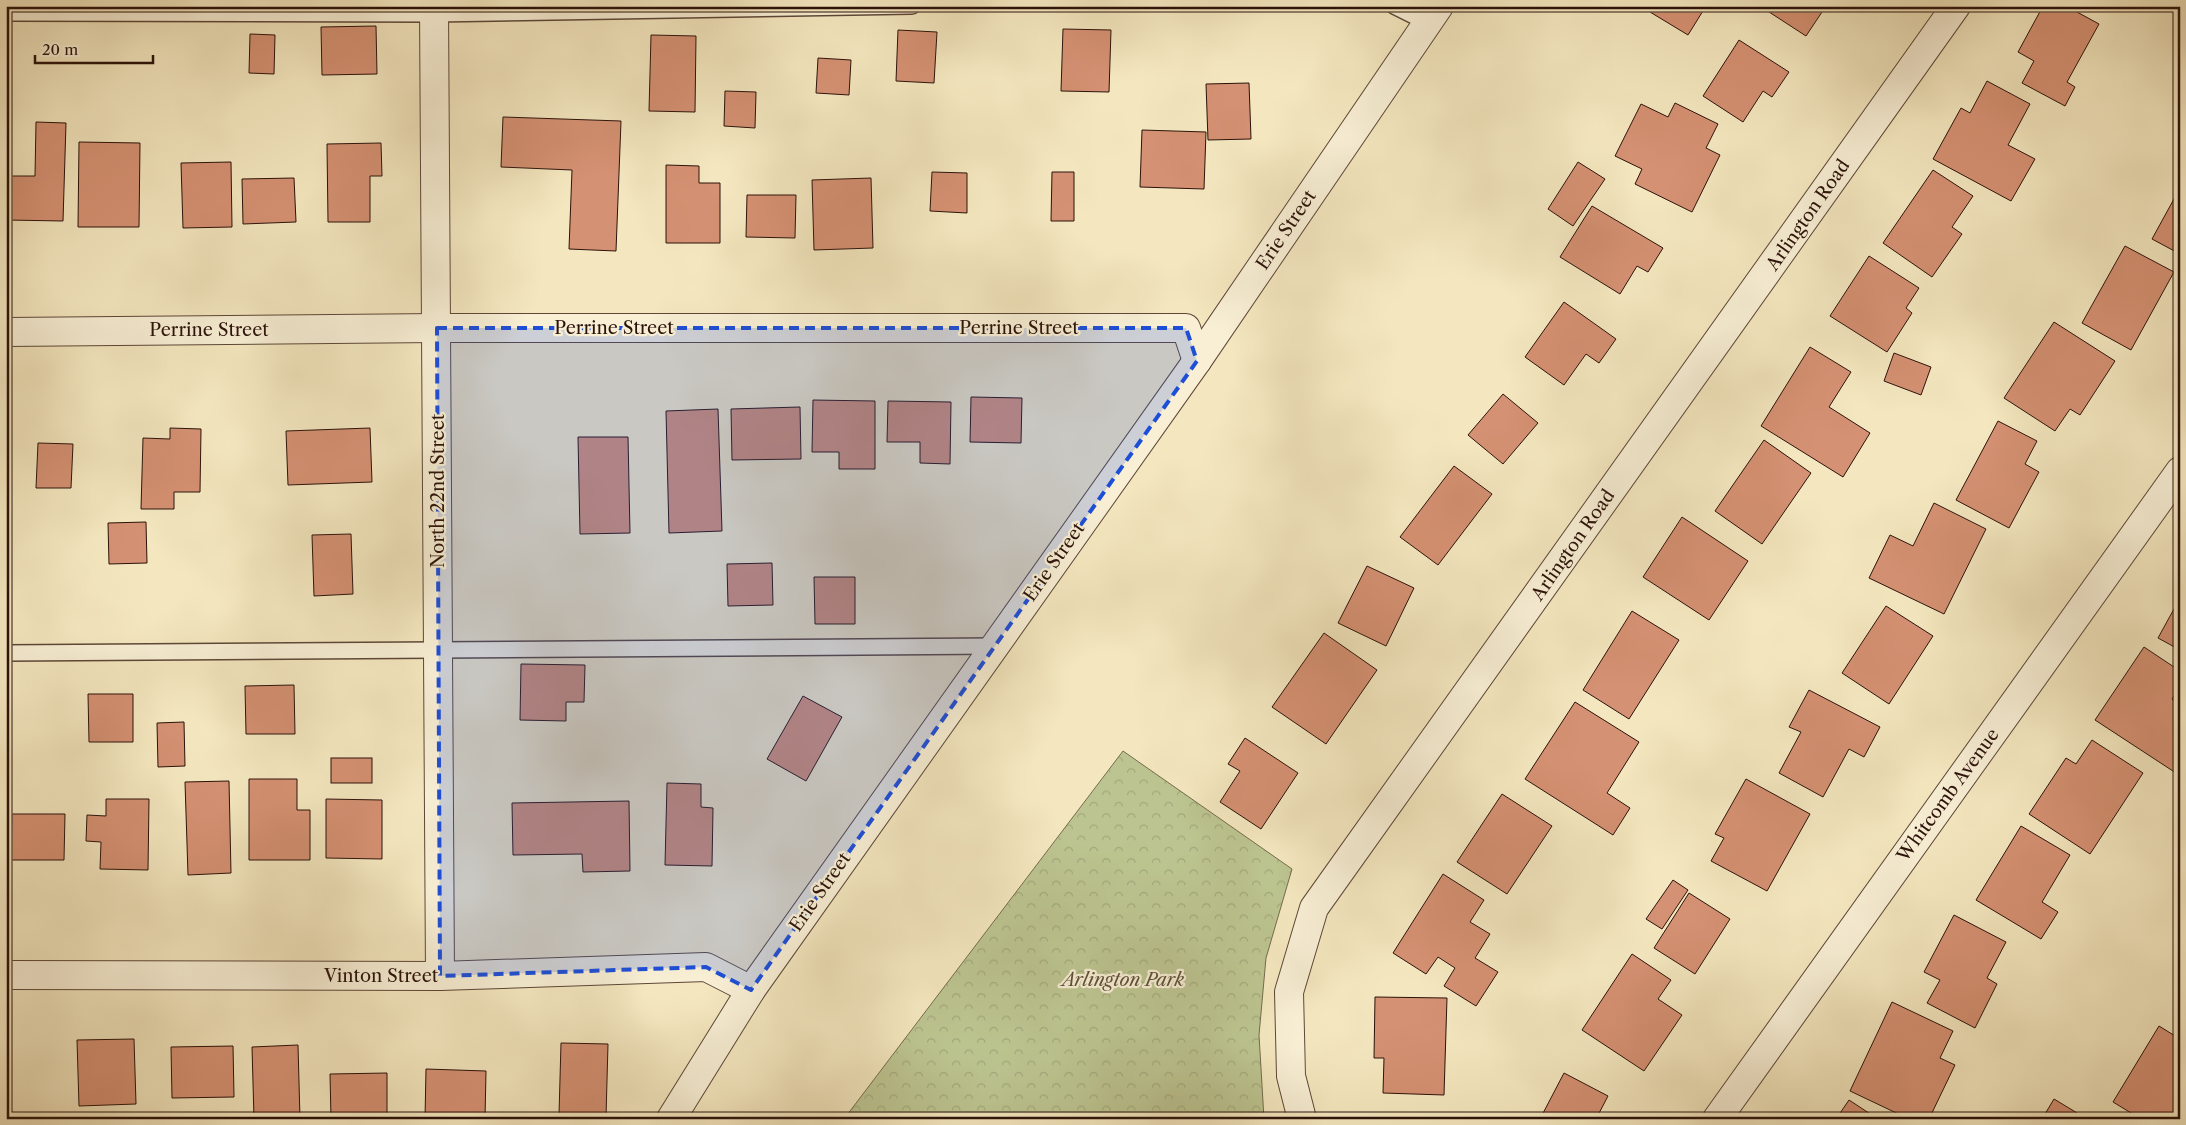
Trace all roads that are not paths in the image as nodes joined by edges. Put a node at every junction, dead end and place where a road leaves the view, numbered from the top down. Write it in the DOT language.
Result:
graph roads {
  1 [pos="912,6"];
  2 [pos="1394,6"];
  3 [pos="1956,6"];
  4 [pos="434,10"];
  5 [pos="6,14"];
  6 [pos="1434,14"];
  7 [pos="437,328"];
  8 [pos="6,332"];
  9 [pos="1197,361"];
  10 [pos="2180,471"];
  11 [pos="995,646"];
  12 [pos="439,651"];
  13 [pos="6,654"];
  14 [pos="6,975"];
  15 [pos="440,976"];
  16 [pos="751,990"];
  17 [pos="670,1119"];
  18 [pos="1302,1119"];
  19 [pos="1717,1119"];
  1 -- 4 [label="lane"];
  2 -- 6 [label="lane"];
  3 -- 18 [label="street, Arlington Road"];
  4 -- 5 [label="lane"];
  4 -- 7 [label="street, North 22nd Street"];
  6 -- 9 [label="street, Erie Street"];
  7 -- 8 [label="street, Perrine Street"];
  7 -- 9 [label="street, Perrine Street"];
  7 -- 12 [label="street, North 22nd Street"];
  9 -- 11 [label="street, Erie Street"];
  10 -- 19 [label="street, Whitcomb Avenue"];
  11 -- 12 [label="lane"];
  11 -- 16 [label="street, Erie Street"];
  12 -- 13 [label="lane"];
  12 -- 15 [label="street, North 22nd Street"];
  14 -- 15 [label="street, Vinton Street"];
  15 -- 16 [label="street, Vinton Street"];
  16 -- 17 [label="street, Erie Street"];
}
